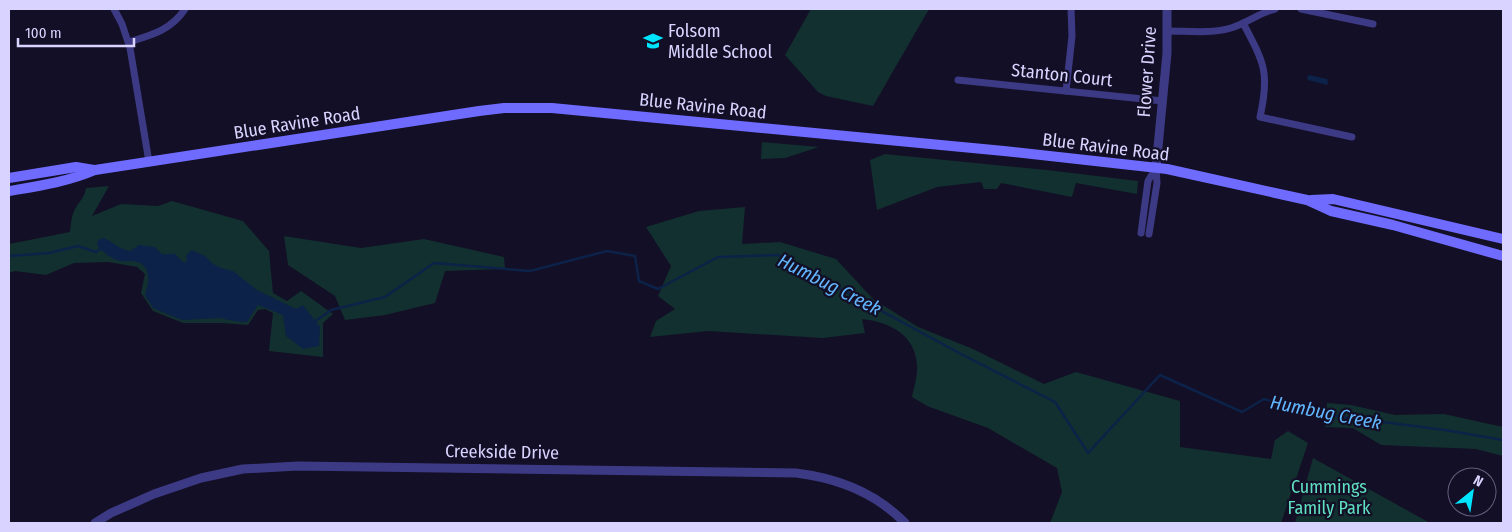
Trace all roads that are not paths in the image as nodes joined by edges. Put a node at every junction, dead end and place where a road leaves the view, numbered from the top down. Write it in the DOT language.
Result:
graph roads {
  1 [pos="114,9"];
  2 [pos="185,9"];
  3 [pos="1071,9"];
  4 [pos="1167,9"];
  5 [pos="1275,9"];
  6 [pos="1302,9"];
  7 [pos="1243,23"];
  8 [pos="1373,24"];
  9 [pos="1167,31"];
  10 [pos="128,42"];
  11 [pos="958,80"];
  12 [pos="1066,91"];
  13 [pos="1163,100"];
  14 [pos="1352,138"];
  15 [pos="149,162"];
  16 [pos="1156,168"];
  17 [pos="95,170"];
  18 [pos="54,171"];
  19 [pos="9,178"];
  20 [pos="9,190"];
  21 [pos="1308,200"];
  22 [pos="1141,233"];
  23 [pos="1149,234"];
  24 [pos="1503,240"];
  25 [pos="1503,256"];
  26 [pos="96,523"];
  27 [pos="905,523"];
  1 -- 10 [label="street"];
  2 -- 10 [label="street"];
  3 -- 12 [label="street"];
  4 -- 9 [label="street, Flower Drive"];
  5 -- 7 [label="street"];
  6 -- 8 [label="street"];
  7 -- 9 [label="street"];
  7 -- 14 [label="street"];
  9 -- 13 [label="street, Flower Drive"];
  10 -- 15 [label="street"];
  11 -- 12 [label="street, Stanton Court"];
  12 -- 13 [label="street, Stanton Court"];
  13 -- 16 [label="street, Flower Drive"];
  15 -- 16 [label="main road, Blue Ravine Road"];
  15 -- 17 [label="main road, Blue Ravine Road"];
  16 -- 21 [label="main road, Blue Ravine Road"];
  16 -- 22 [label="street, Flower Drive"];
  16 -- 23 [label="street, Flower Drive"];
  17 -- 18 [label="main road, Blue Ravine Road"];
  17 -- 20 [label="main road, Blue Ravine Road"];
  18 -- 19 [label="main road, Blue Ravine Road"];
  18 -- 20 [label="main road"];
  21 -- 24 [label="main road, Blue Ravine Road"];
  21 -- 25 [label="main road, Blue Ravine Road"];
  26 -- 27 [label="street, Creekside Drive"];
}
